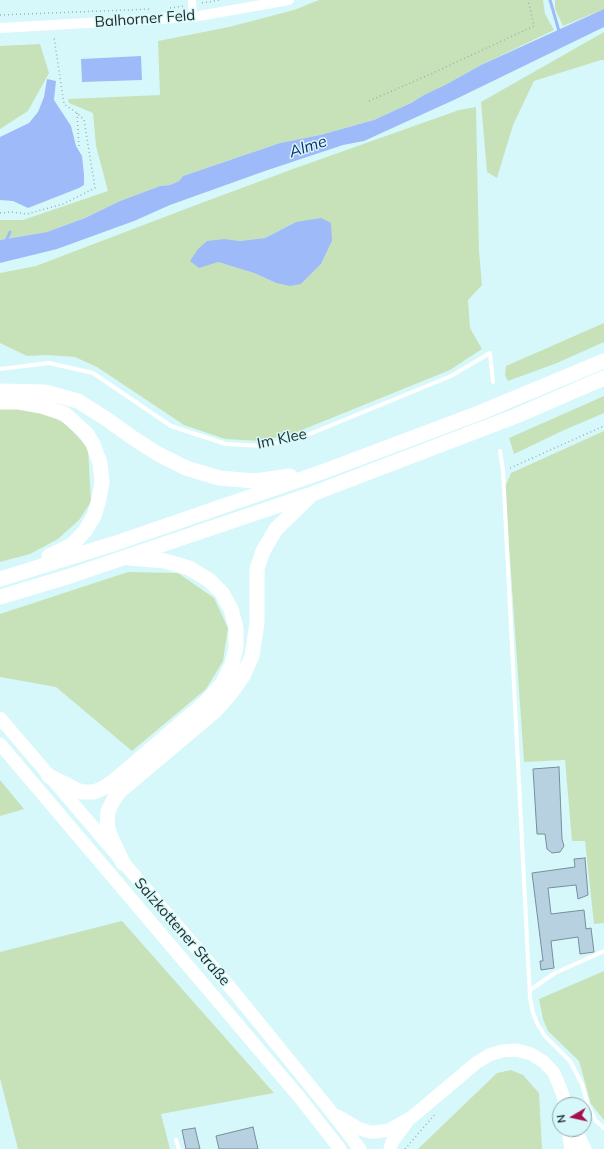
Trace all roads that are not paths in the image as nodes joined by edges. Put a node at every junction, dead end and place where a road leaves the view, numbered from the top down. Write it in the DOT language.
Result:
graph roads {
  1 [pos="289,0"];
  2 [pos="192,3"];
  3 [pos="193,17"];
  4 [pos="0,28"];
  5 [pos="604,361"];
  6 [pos="0,369"];
  7 [pos="604,378"];
  8 [pos="493,382"];
  9 [pos="0,391"];
  10 [pos="0,402"];
  11 [pos="500,451"];
  12 [pos="322,472"];
  13 [pos="312,494"];
  14 [pos="122,558"];
  15 [pos="6,577"];
  16 [pos="0,597"];
  17 [pos="0,718"];
  18 [pos="0,744"];
  19 [pos="49,776"];
  20 [pos="123,863"];
  21 [pos="604,951"];
  22 [pos="530,990"];
  23 [pos="561,1097"];
  24 [pos="329,1109"];
  25 [pos="412,1117"];
  26 [pos="604,1128"];
  27 [pos="568,1137"];
  28 [pos="578,1137"];
  29 [pos="176,1140"];
  30 [pos="179,1149"];
  31 [pos="340,1149"];
  32 [pos="360,1149"];
  33 [pos="390,1149"];
  34 [pos="571,1149"];
  35 [pos="585,1149"];
  1 -- 3 [label="street, Balhorner Feld"];
  2 -- 3 [label="street"];
  3 -- 4 [label="street, Balhorner Feld"];
  5 -- 12 [label="highway"];
  6 -- 8 [label="lane, Im Klee"];
  7 -- 13 [label="highway"];
  9 -- 12 [label="highway"];
  10 -- 15 [label="highway"];
  11 -- 22 [label="lane"];
  12 -- 15 [label="highway"];
  13 -- 14 [label="highway"];
  13 -- 20 [label="highway"];
  14 -- 16 [label="highway"];
  14 -- 19 [label="highway"];
  17 -- 19 [label="highway, Salzkottener Straße"];
  18 -- 31 [label="highway, Salzkottener Straße"];
  19 -- 20 [label="highway, Salzkottener Straße"];
  20 -- 24 [label="highway, Salzkottener Straße"];
  21 -- 22 [label="lane"];
  22 -- 26 [label="lane"];
  23 -- 25 [label="highway"];
  24 -- 25 [label="highway"];
  24 -- 32 [label="highway, Salzkottener Straße"];
  25 -- 33 [label="highway"];
  27 -- 34 [label="highway"];
  28 -- 35 [label="highway"];
  29 -- 30 [label="lane"];
}
